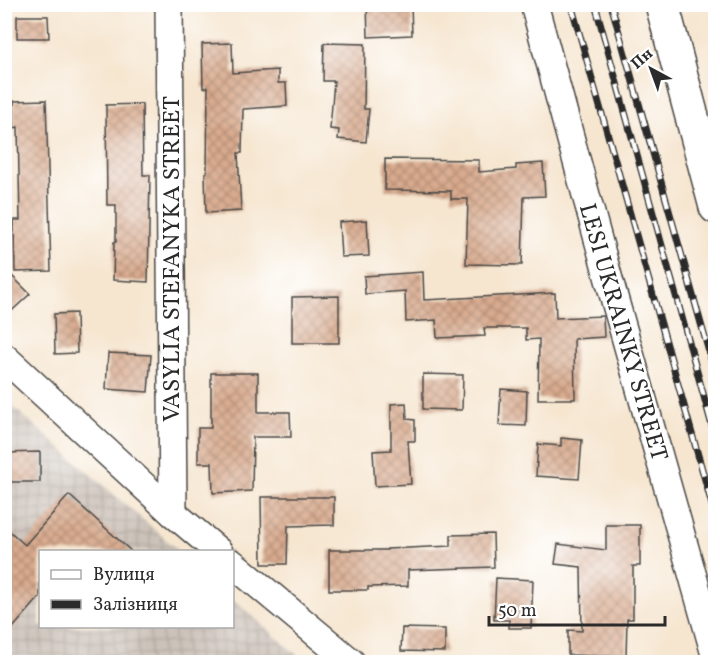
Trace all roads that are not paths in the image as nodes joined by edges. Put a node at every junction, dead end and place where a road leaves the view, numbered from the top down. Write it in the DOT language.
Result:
graph roads {
  1 [pos="169,4"];
  2 [pos="534,4"];
  3 [pos="662,4"];
  4 [pos="716,207"];
  5 [pos="4,357"];
  6 [pos="173,513"];
  7 [pos="217,550"];
  8 [pos="234,565"];
  9 [pos="716,658"];
  10 [pos="351,663"];
  1 -- 6 [label="street, VASYLIA STEFANYKA STREET"];
  2 -- 9 [label="street, LESI UKRAINKY STREET"];
  3 -- 4 [label="street"];
  5 -- 6 [label="street"];
  6 -- 7 [label="street"];
  8 -- 10 [label="street"];
}
